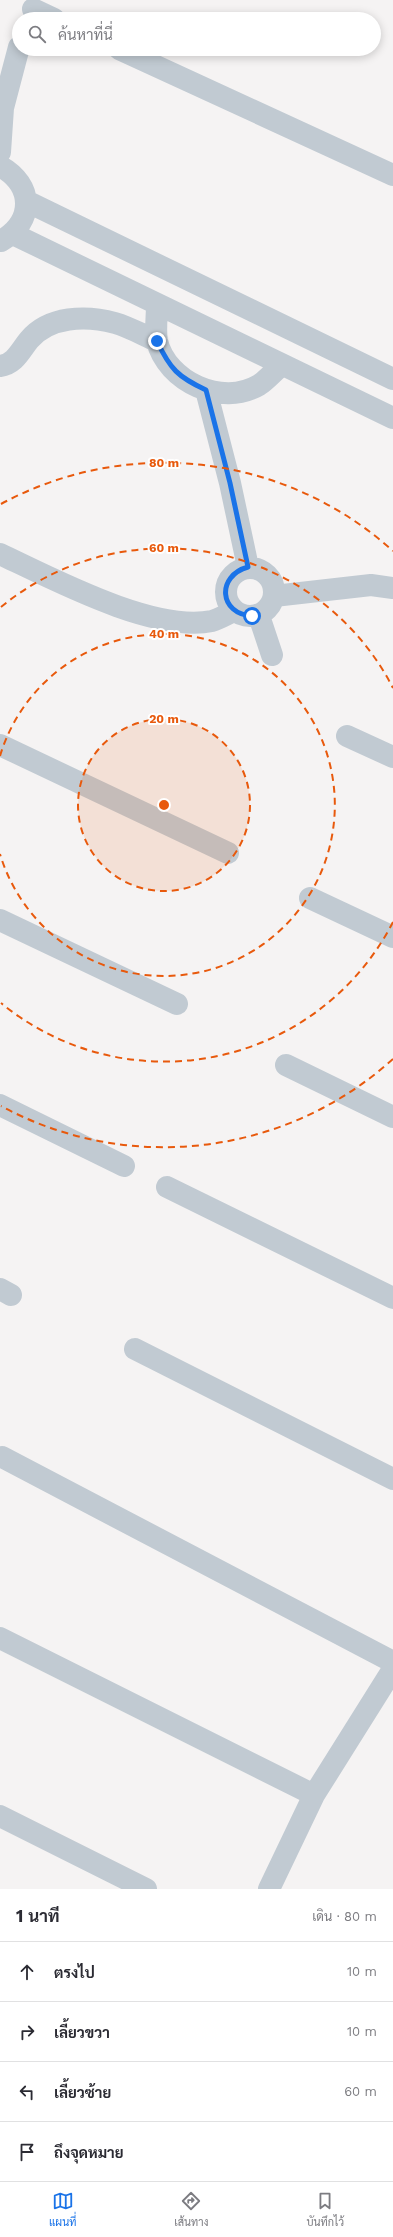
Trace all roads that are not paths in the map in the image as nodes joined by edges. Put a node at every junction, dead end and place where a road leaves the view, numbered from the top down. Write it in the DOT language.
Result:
graph roads {
  1 [pos="17,56"];
  2 [pos="134,56"];
  3 [pos="0,152"];
  4 [pos="0,166"];
  5 [pos="393,175"];
  6 [pos="26,200"];
  7 [pos="6,238"];
  8 [pos="157,305"];
  9 [pos="157,341"];
  10 [pos="282,364"];
  11 [pos="0,366"];
  12 [pos="393,379"];
  13 [pos="206,390"];
  14 [pos="386,414"];
  15 [pos="0,554"];
  16 [pos="248,567"];
  17 [pos="393,588"];
  18 [pos="274,596"];
  19 [pos="234,611"];
  20 [pos="259,616"];
  21 [pos="272,654"];
  22 [pos="347,736"];
  23 [pos="0,745"];
  24 [pos="393,757"];
  25 [pos="228,853"];
  26 [pos="310,898"];
  27 [pos="0,920"];
  28 [pos="393,937"];
  29 [pos="177,1004"];
  30 [pos="286,1065"];
  31 [pos="0,1105"];
  32 [pos="393,1117"];
  33 [pos="124,1166"];
  34 [pos="167,1187"];
  35 [pos="393,1298"];
  36 [pos="135,1349"];
  37 [pos="2,1457"];
  38 [pos="393,1479"];
  39 [pos="0,1638"];
  40 [pos="393,1662"];
  41 [pos="393,1669"];
  42 [pos="314,1796"];
  43 [pos="0,1816"];
  44 [pos="146,1889"];
  45 [pos="269,1889"];
  1 -- 3 [label="street"];
  2 -- 5 [label="street"];
  4 -- 6 [label="street"];
  6 -- 7 [label="street"];
  6 -- 12 [label="street"];
  7 -- 8 [label="street"];
  8 -- 9 [label="street"];
  8 -- 10 [label="street"];
  9 -- 11 [label="street"];
  9 -- 13 [label="street"];
  10 -- 13 [label="street"];
  10 -- 14 [label="street"];
  12 -- 14 [label="street"];
  13 -- 16 [label="street"];
  15 -- 19 [label="street"];
  16 -- 18 [label="street"];
  16 -- 19 [label="street"];
  17 -- 18 [label="street"];
  18 -- 20 [label="street"];
  19 -- 20 [label="street"];
  20 -- 21 [label="street"];
  22 -- 24 [label="street"];
  23 -- 25 [label="street"];
  26 -- 28 [label="street"];
  27 -- 29 [label="street"];
  30 -- 32 [label="street"];
  31 -- 33 [label="street"];
  34 -- 35 [label="street"];
  36 -- 38 [label="street"];
  37 -- 40 [label="street"];
  39 -- 42 [label="street"];
  41 -- 42 [label="street"];
  42 -- 45 [label="street"];
  43 -- 44 [label="street"];
}
